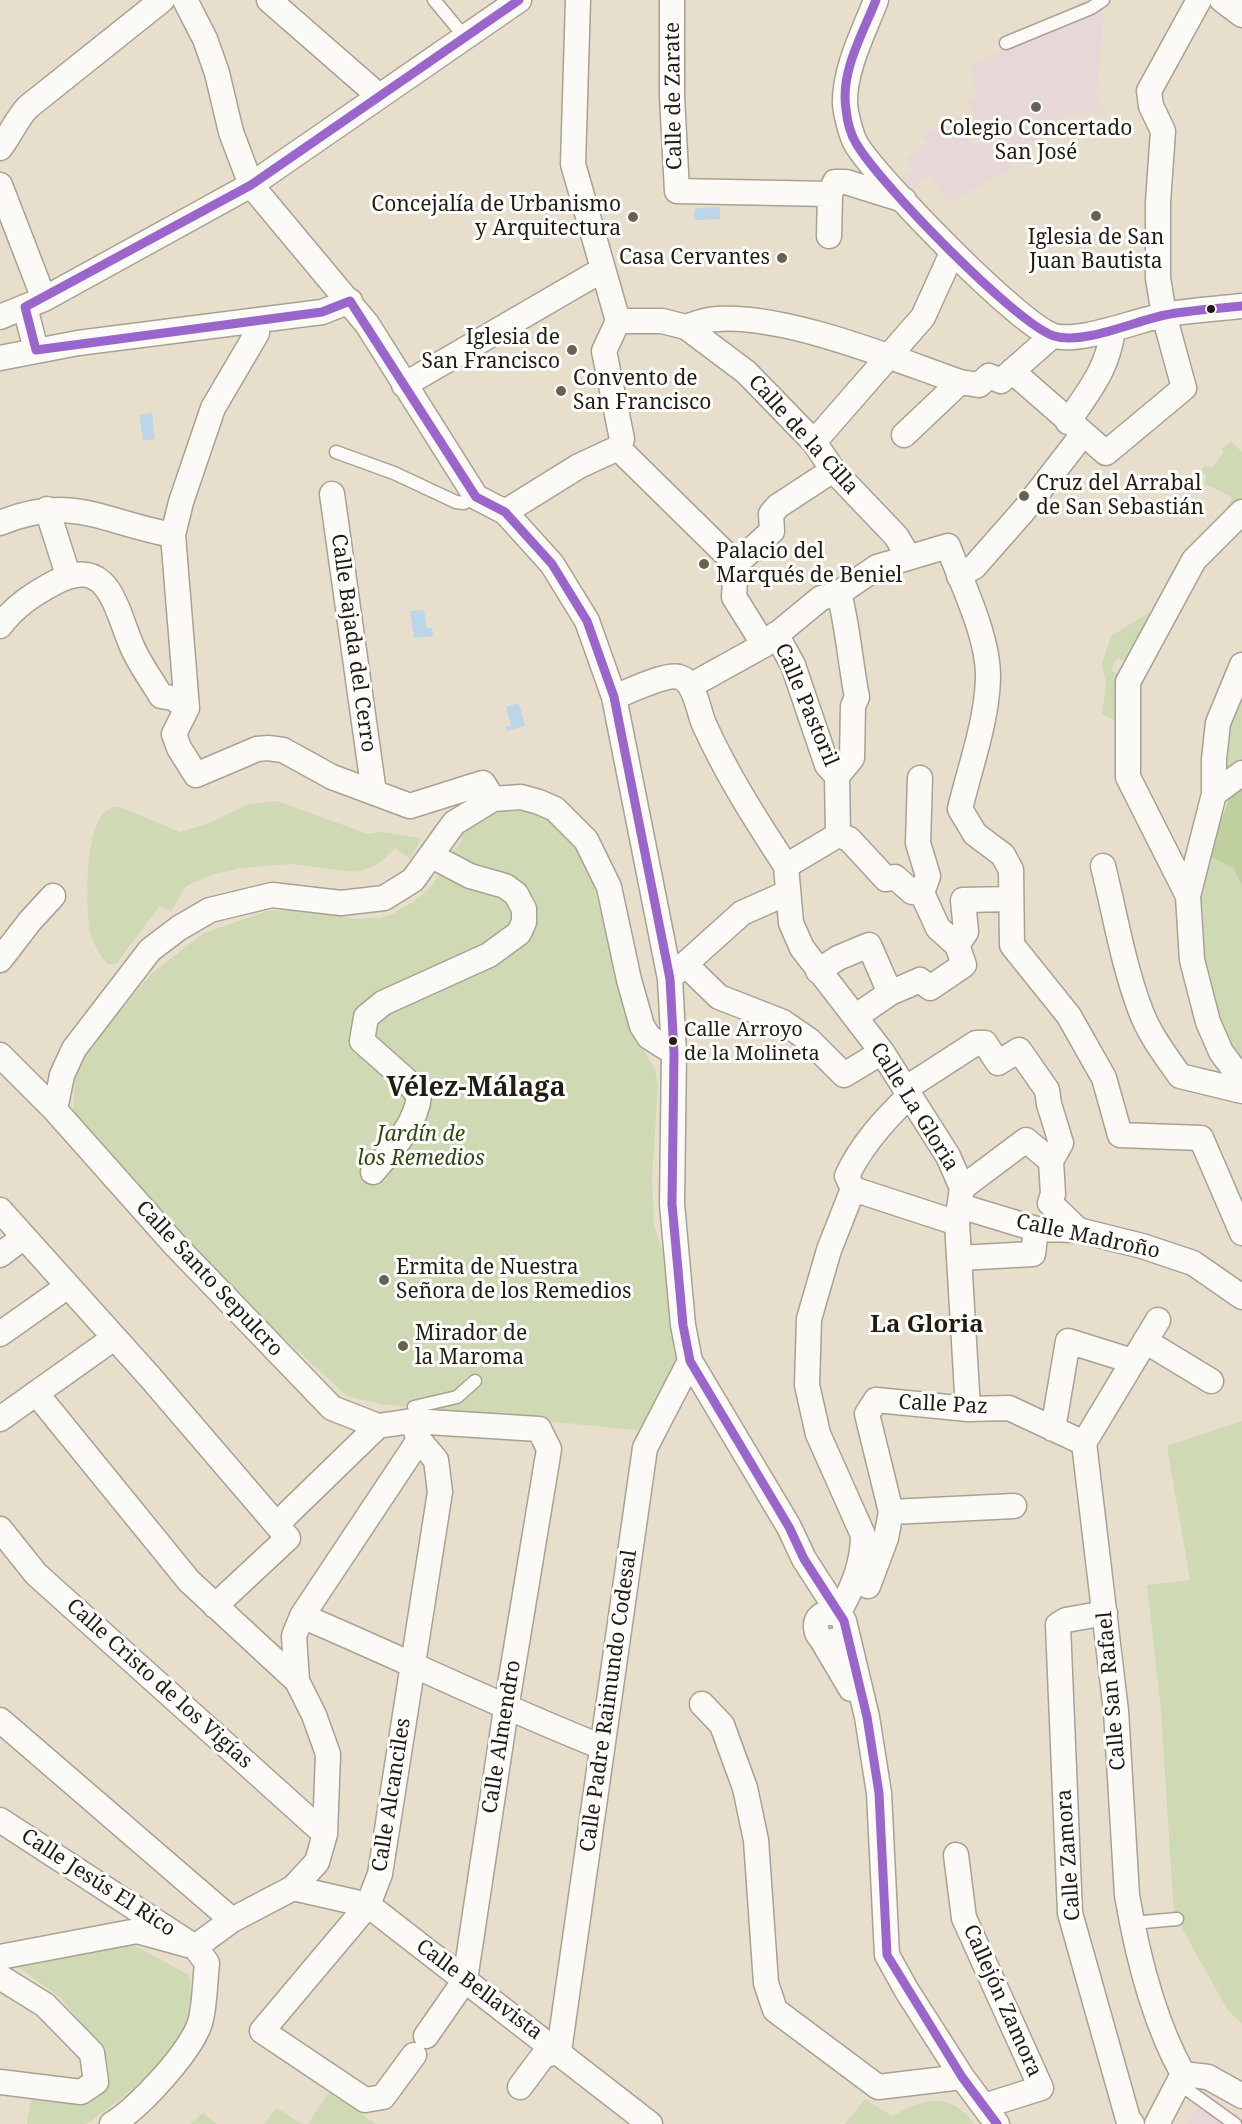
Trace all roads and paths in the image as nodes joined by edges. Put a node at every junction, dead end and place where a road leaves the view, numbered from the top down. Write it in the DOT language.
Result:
graph roads {
  1 [pos="162,0"];
  2 [pos="185,0"];
  3 [pos="269,0"];
  4 [pos="435,0"];
  5 [pos="519,0"];
  6 [pos="578,0"];
  7 [pos="672,0"];
  8 [pos="876,0"];
  9 [pos="1103,0"];
  10 [pos="1199,0"];
  11 [pos="1221,0"];
  12 [pos="1242,15"];
  13 [pos="464,36"];
  14 [pos="1006,43"];
  15 [pos="379,96"];
  16 [pos="0,148"];
  17 [pos="0,185"];
  18 [pos="252,185"];
  19 [pos="830,194"];
  20 [pos="904,200"];
  21 [pos="829,236"];
  22 [pos="952,253"];
  23 [pos="602,270"];
  24 [pos="350,297"];
  25 [pos="34,303"];
  26 [pos="1242,306"];
  27 [pos="1164,315"];
  28 [pos="0,317"];
  29 [pos="258,321"];
  30 [pos="618,321"];
  31 [pos="686,327"];
  32 [pos="1113,329"];
  33 [pos="1052,336"];
  34 [pos="36,350"];
  35 [pos="890,357"];
  36 [pos="0,358"];
  37 [pos="1012,371"];
  38 [pos="960,382"];
  39 [pos="404,385"];
  40 [pos="1075,428"];
  41 [pos="904,435"];
  42 [pos="814,442"];
  43 [pos="618,448"];
  44 [pos="336,452"];
  45 [pos="833,470"];
  46 [pos="332,494"];
  47 [pos="476,497"];
  48 [pos="46,509"];
  49 [pos="505,512"];
  50 [pos="1242,512"];
  51 [pos="0,523"];
  52 [pos="173,535"];
  53 [pos="908,556"];
  54 [pos="736,564"];
  55 [pos="68,576"];
  56 [pos="959,576"];
  57 [pos="839,593"];
  58 [pos="0,626"];
  59 [pos="770,639"];
  60 [pos="1242,664"];
  61 [pos="690,686"];
  62 [pos="614,697"];
  63 [pos="187,708"];
  64 [pos="1242,773"];
  65 [pos="837,776"];
  66 [pos="920,778"];
  67 [pos="374,793"];
  68 [pos="1214,794"];
  69 [pos="493,799"];
  70 [pos="838,835"];
  71 [pos="432,856"];
  72 [pos="786,866"];
  73 [pos="1103,867"];
  74 [pos="787,893"];
  75 [pos="922,893"];
  76 [pos="53,896"];
  77 [pos="1188,896"];
  78 [pos="1010,899"];
  79 [pos="957,945"];
  80 [pos="0,960"];
  81 [pos="677,971"];
  82 [pos="818,971"];
  83 [pos="890,993"];
  84 [pos="855,1017"];
  85 [pos="882,1052"];
  86 [pos="674,1053"];
  87 [pos="0,1055"];
  88 [pos="1242,1089"];
  89 [pos="907,1093"];
  90 [pos="55,1110"];
  91 [pos="1051,1161"];
  92 [pos="373,1172"];
  93 [pos="854,1189"];
  94 [pos="959,1206"];
  95 [pos="0,1210"];
  96 [pos="1036,1229"];
  97 [pos="1078,1230"];
  98 [pos="1242,1233"];
  99 [pos="24,1237"];
  100 [pos="0,1255"];
  101 [pos="959,1258"];
  102 [pos="68,1286"];
  103 [pos="1242,1297"];
  104 [pos="1158,1320"];
  105 [pos="0,1334"];
  106 [pos="114,1338"];
  107 [pos="1145,1341"];
  108 [pos="690,1360"];
  109 [pos="1132,1361"];
  110 [pos="475,1381"];
  111 [pos="1211,1381"];
  112 [pos="36,1393"];
  113 [pos="968,1408"];
  114 [pos="0,1419"];
  115 [pos="415,1423"];
  116 [pos="378,1426"];
  117 [pos="539,1429"];
  118 [pos="1053,1429"];
  119 [pos="1084,1443"];
  120 [pos="1014,1506"];
  121 [pos="891,1512"];
  122 [pos="278,1523"];
  123 [pos="0,1529"];
  124 [pos="804,1559"];
  125 [pos="215,1606"];
  126 [pos="1105,1613"];
  127 [pos="302,1616"];
  128 [pos="842,1622"];
  129 [pos="819,1631"];
  130 [pos="413,1664"];
  131 [pos="297,1681"];
  132 [pos="702,1704"];
  133 [pos="506,1709"];
  134 [pos="867,1717"];
  135 [pos="0,1720"];
  136 [pos="602,1747"];
  137 [pos="0,1820"];
  138 [pos="325,1834"];
  139 [pos="956,1855"];
  140 [pos="293,1888"];
  141 [pos="368,1905"];
  142 [pos="1177,1919"];
  143 [pos="232,1920"];
  144 [pos="1132,1923"];
  145 [pos="195,1947"];
  146 [pos="0,1957"];
  147 [pos="0,1977"];
  148 [pos="465,1980"];
  149 [pos="420,2046"];
  150 [pos="559,2051"];
  151 [pos="962,2077"];
  152 [pos="1181,2078"];
  153 [pos="0,2082"];
  154 [pos="520,2087"];
  155 [pos="1242,2096"];
  156 [pos="991,2115"];
  157 [pos="112,2124"];
  158 [pos="650,2124"];
  159 [pos="1132,2124"];
  160 [pos="1156,2124"];
  161 [pos="1235,2124"];
  1 -- 16 [label="street"];
  2 -- 18 [label="street"];
  3 -- 15 [label="street"];
  4 -- 13 [label="lane"];
  5 -- 13 [label="street"];
  6 -- 23 [label="street"];
  7 -- 19 [label="street, Calle de Zarate"];
  8 -- 20 [label="street"];
  9 -- 14 [label="lane"];
  10 -- 27 [label="street"];
  11 -- 12 [label="street"];
  13 -- 15 [label="street"];
  15 -- 18 [label="street"];
  17 -- 25 [label="street"];
  18 -- 24 [label="street"];
  18 -- 25 [label="street"];
  19 -- 20 [label="street"];
  19 -- 21 [label="street"];
  20 -- 22 [label="street"];
  22 -- 33 [label="street"];
  22 -- 35 [label="street"];
  23 -- 30 [label="street"];
  23 -- 39 [label="street"];
  24 -- 29 [label="street"];
  24 -- 39 [label="street"];
  25 -- 28 [label="street"];
  25 -- 34 [label="street"];
  26 -- 27 [label="street"];
  27 -- 32 [label="street"];
  27 -- 40 [label="street"];
  29 -- 34 [label="street"];
  29 -- 52 [label="street"];
  30 -- 31 [label="street"];
  30 -- 43 [label="street"];
  31 -- 35 [label="street"];
  31 -- 42 [label="street, Calle de la Cilla"];
  32 -- 33 [label="street"];
  32 -- 40 [label="street"];
  33 -- 37 [label="street"];
  34 -- 36 [label="street"];
  35 -- 38 [label="street"];
  35 -- 42 [label="street"];
  37 -- 38 [label="street"];
  37 -- 40 [label="street"];
  38 -- 41 [label="street"];
  39 -- 47 [label="street"];
  40 -- 56 [label="street"];
  42 -- 45 [label="street, Calle de la Cilla"];
  43 -- 49 [label="street"];
  43 -- 54 [label="street"];
  44 -- 47 [label="lane"];
  45 -- 53 [label="street, Calle de la Cilla"];
  45 -- 54 [label="street"];
  46 -- 67 [label="street, Calle Bajada del Cerro"];
  47 -- 49 [label="street"];
  48 -- 51 [label="street"];
  48 -- 52 [label="street"];
  48 -- 55 [label="street"];
  49 -- 62 [label="street"];
  50 -- 77 [label="street"];
  52 -- 63 [label="street"];
  53 -- 56 [label="street"];
  53 -- 57 [label="street"];
  54 -- 59 [label="street, Calle Pastoril"];
  55 -- 58 [label="street"];
  55 -- 63 [label="street"];
  56 -- 78 [label="street"];
  57 -- 59 [label="street"];
  57 -- 65 [label="street"];
  59 -- 61 [label="street"];
  59 -- 65 [label="street, Calle Pastoril"];
  60 -- 68 [label="street"];
  61 -- 62 [label="street"];
  61 -- 72 [label="street"];
  62 -- 81 [label="street"];
  63 -- 67 [label="street"];
  64 -- 68 [label="street"];
  65 -- 70 [label="street"];
  66 -- 75 [label="street"];
  67 -- 69 [label="street"];
  68 -- 77 [label="street"];
  69 -- 71 [label="street"];
  69 -- 86 [label="street"];
  70 -- 72 [label="street"];
  70 -- 75 [label="street"];
  71 -- 90 [label="street"];
  71 -- 92 [label="street"];
  72 -- 74 [label="street, Calle La Gloria"];
  73 -- 88 [label="street"];
  74 -- 81 [label="street"];
  74 -- 82 [label="street, Calle La Gloria"];
  75 -- 79 [label="street"];
  76 -- 80 [label="street"];
  77 -- 88 [label="street"];
  78 -- 79 [label="street"];
  78 -- 98 [label="street"];
  79 -- 83 [label="street"];
  81 -- 85 [label="street"];
  81 -- 86 [label="street"];
  82 -- 83 [label="street"];
  82 -- 84 [label="street, Calle La Gloria"];
  83 -- 84 [label="street"];
  84 -- 85 [label="street, Calle La Gloria"];
  85 -- 89 [label="street, Calle La Gloria"];
  86 -- 108 [label="street"];
  87 -- 90 [label="street, Calle Santo Sepulcro"];
  89 -- 91 [label="street"];
  89 -- 93 [label="street"];
  89 -- 94 [label="street, Calle La Gloria"];
  90 -- 116 [label="street, Calle Santo Sepulcro"];
  91 -- 94 [label="street"];
  91 -- 97 [label="street"];
  93 -- 94 [label="street, Calle Madroño"];
  93 -- 128 [label="street"];
  94 -- 96 [label="street, Calle Madroño"];
  94 -- 101 [label="street, Calle La Gloria"];
  95 -- 99 [label="street"];
  96 -- 97 [label="street, Calle Madroño"];
  96 -- 101 [label="street"];
  97 -- 103 [label="street, Calle Madroño"];
  99 -- 100 [label="street"];
  99 -- 102 [label="street"];
  101 -- 113 [label="street, Calle La Gloria"];
  102 -- 105 [label="street"];
  102 -- 106 [label="street"];
  104 -- 107 [label="street"];
  106 -- 112 [label="street"];
  106 -- 122 [label="street"];
  107 -- 109 [label="street"];
  107 -- 111 [label="street"];
  108 -- 124 [label="street"];
  108 -- 136 [label="street, Calle Padre Raimundo Codesal"];
  109 -- 118 [label="street"];
  109 -- 119 [label="street"];
  110 -- 115 [label="lane"];
  112 -- 114 [label="street"];
  112 -- 125 [label="street"];
  113 -- 118 [label="street, Calle Paz"];
  113 -- 121 [label="street, Calle Paz"];
  115 -- 116 [label="street, Calle Santo Sepulcro"];
  115 -- 117 [label="street, Calle Santo Sepulcro"];
  115 -- 127 [label="street"];
  115 -- 130 [label="street, Calle Alcanciles"];
  116 -- 122 [label="street"];
  117 -- 133 [label="street, Calle Almendro"];
  118 -- 119 [label="street, Calle Paz"];
  119 -- 126 [label="street, Calle San Rafael"];
  120 -- 121 [label="street"];
  121 -- 128 [label="street, Calle Paz"];
  122 -- 125 [label="street"];
  123 -- 138 [label="street, Calle Cristo de los Vigías"];
  124 -- 128 [label="street"];
  124 -- 129 [label="street"];
  125 -- 131 [label="street"];
  126 -- 144 [label="street, Calle San Rafael"];
  126 -- 159 [label="street, Calle Zamora"];
  127 -- 130 [label="street"];
  127 -- 131 [label="street"];
  128 -- 129 [label="street"];
  128 -- 134 [label="street"];
  129 -- 134 [label="street"];
  130 -- 133 [label="street"];
  130 -- 141 [label="street, Calle Alcanciles"];
  131 -- 138 [label="street"];
  132 -- 151 [label="street"];
  133 -- 136 [label="street"];
  133 -- 148 [label="street, Calle Almendro"];
  134 -- 151 [label="street"];
  135 -- 143 [label="street"];
  136 -- 150 [label="street, Calle Padre Raimundo Codesal"];
  137 -- 145 [label="street, Calle Jesús El Rico"];
  138 -- 140 [label="street"];
  139 -- 156 [label="street, Callejón Zamora"];
  140 -- 141 [label="street, Calle Bellavista"];
  140 -- 143 [label="street"];
  141 -- 148 [label="street, Calle Bellavista"];
  141 -- 149 [label="street, Calle Alcanciles"];
  142 -- 144 [label="lane"];
  143 -- 145 [label="street"];
  144 -- 152 [label="street, Calle San Rafael"];
  145 -- 146 [label="street"];
  145 -- 157 [label="street"];
  147 -- 153 [label="street"];
  148 -- 149 [label="street, Calle Almendro"];
  148 -- 150 [label="street, Calle Bellavista"];
  150 -- 154 [label="street"];
  150 -- 158 [label="street, Calle Bellavista"];
  151 -- 156 [label="street"];
  152 -- 155 [label="street"];
  152 -- 160 [label="street"];
  152 -- 161 [label="lane"];
}
